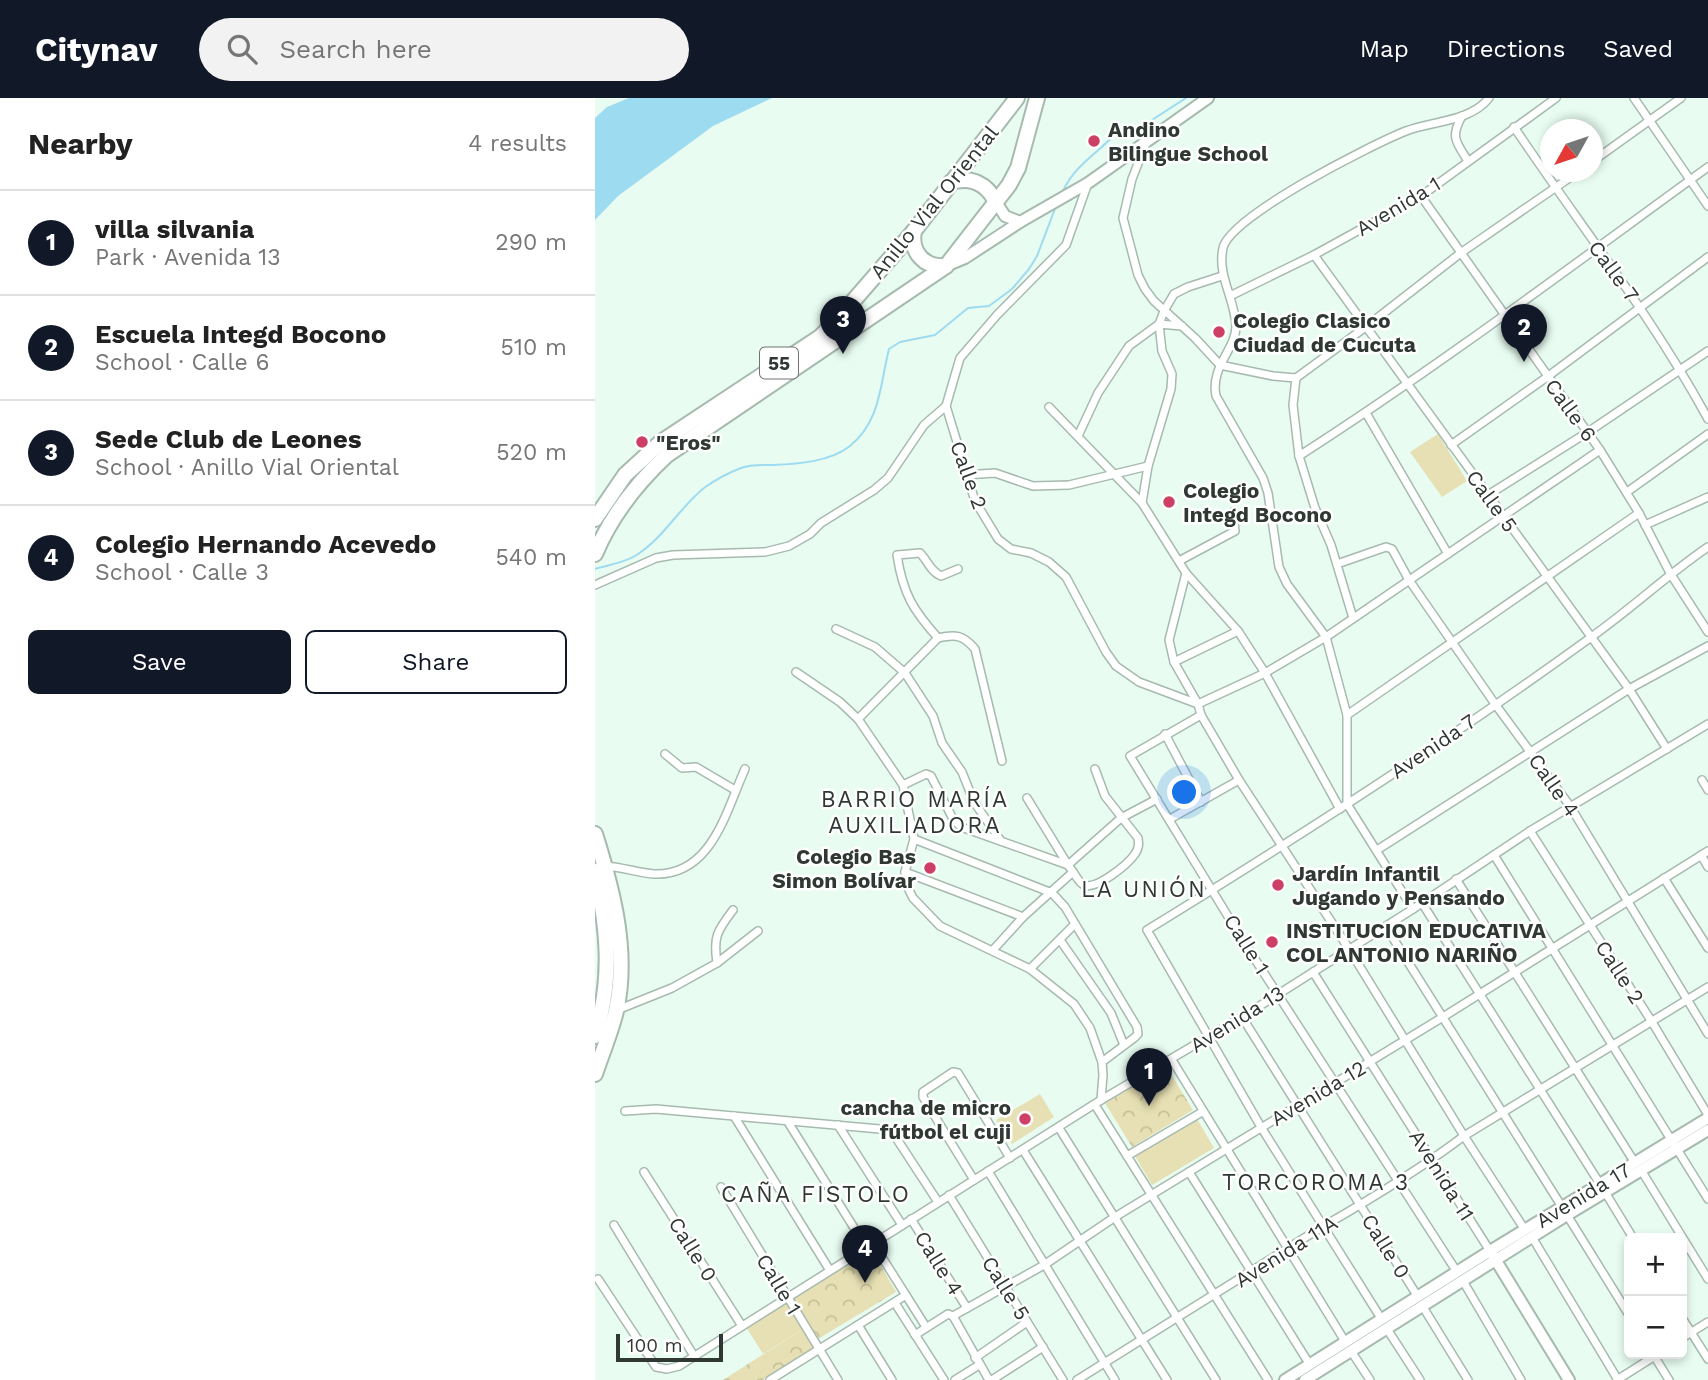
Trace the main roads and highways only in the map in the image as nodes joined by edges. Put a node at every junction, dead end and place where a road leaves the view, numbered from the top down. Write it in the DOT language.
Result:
graph roads {
  1 [pos="1017,98"];
  2 [pos="1037,98"];
  3 [pos="951,182"];
  4 [pos="996,202"];
  5 [pos="914,231"];
  6 [pos="946,266"];
  7 [pos="595,519"];
  8 [pos="595,554"];
  9 [pos="595,834"];
  10 [pos="600,868"];
  11 [pos="597,892"];
  12 [pos="595,1036"];
  13 [pos="595,1074"];
  1 -- 3 [label="highway, Anillo Vial Oriental / 55"];
  2 -- 4 [label="highway, Anillo Vial Oriental / 55"];
  3 -- 4 [label="highway"];
  3 -- 5 [label="highway, Anillo Vial Oriental / 55"];
  4 -- 6 [label="highway, Anillo Vial Oriental / 55"];
  5 -- 6 [label="highway"];
  5 -- 7 [label="highway, Anillo Vial Oriental / 55"];
  6 -- 8 [label="highway, Anillo Vial Oriental / 55"];
  9 -- 10 [label="highway"];
  10 -- 11 [label="highway"];
  10 -- 13 [label="highway"];
  11 -- 12 [label="highway"];
}
